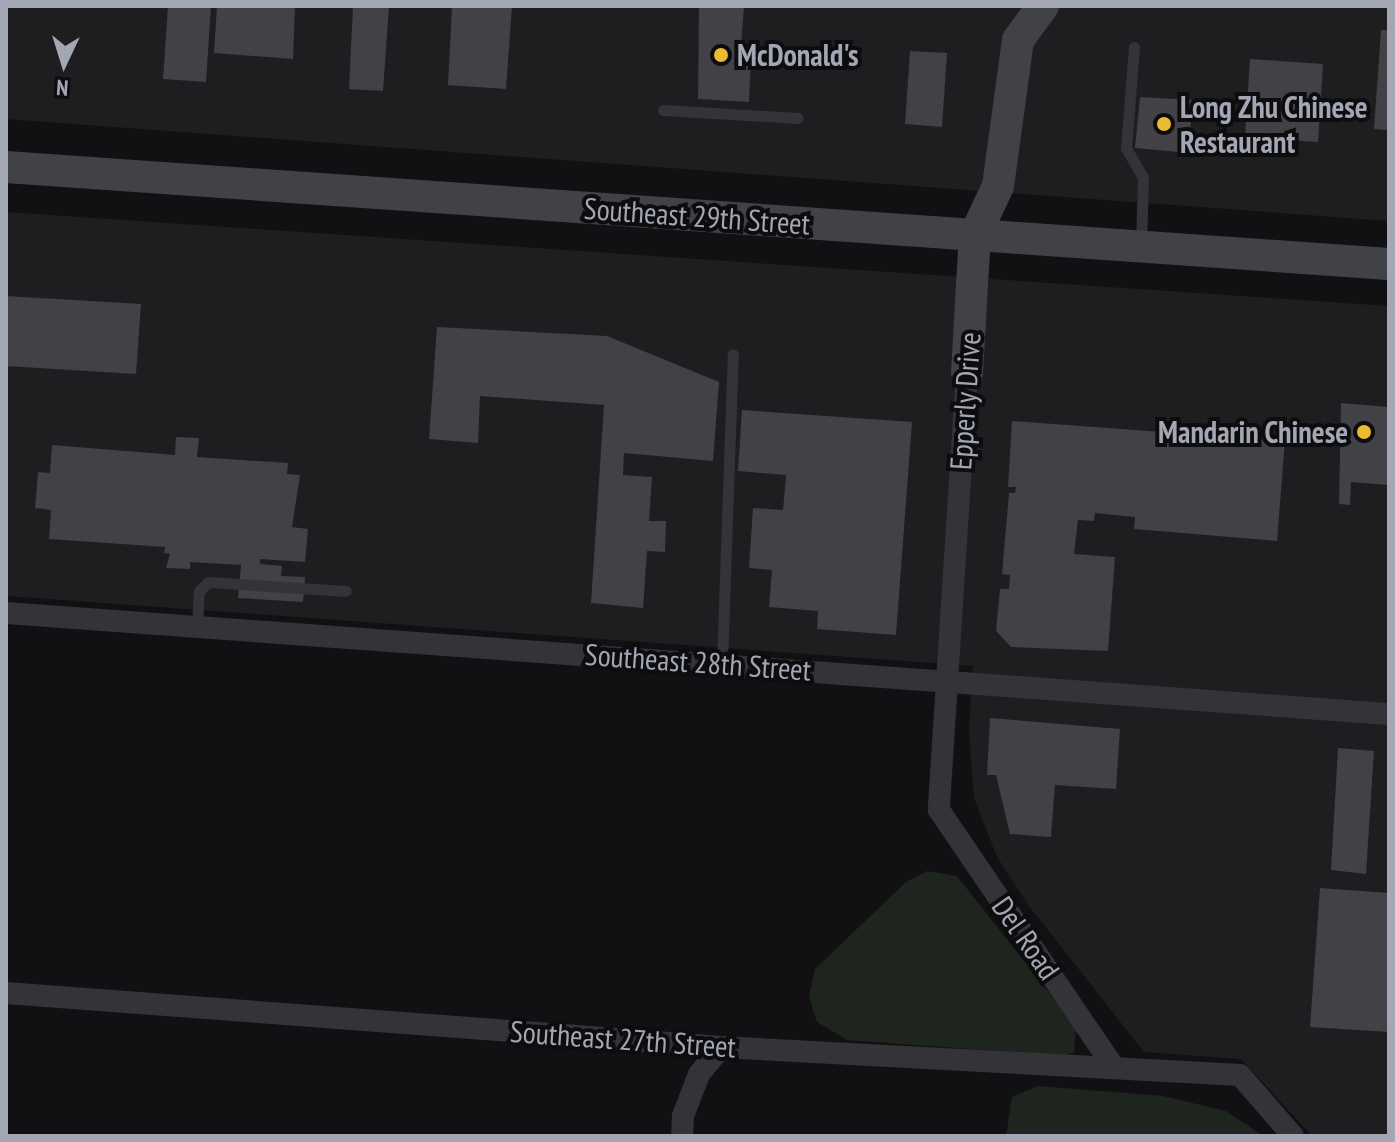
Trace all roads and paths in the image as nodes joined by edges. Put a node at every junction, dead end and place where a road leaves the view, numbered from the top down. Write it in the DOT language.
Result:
graph roads {
  1 [pos="1043,6"];
  2 [pos="1134,47"];
  3 [pos="663,110"];
  4 [pos="798,118"];
  5 [pos="6,167"];
  6 [pos="975,235"];
  7 [pos="1141,247"];
  8 [pos="1389,264"];
  9 [pos="733,354"];
  10 [pos="967,372"];
  11 [pos="346,591"];
  12 [pos="6,613"];
  13 [pos="197,626"];
  14 [pos="722,663"];
  15 [pos="946,678"];
  16 [pos="1389,714"];
  17 [pos="939,810"];
  18 [pos="6,993"];
  19 [pos="722,1047"];
  20 [pos="1113,1066"];
  21 [pos="682,1136"];
  22 [pos="1293,1136"];
  1 -- 6 [label="main road, Epperly Drive"];
  2 -- 7 [label="lane"];
  3 -- 4 [label="lane"];
  5 -- 6 [label="main road, Southeast 29th Street"];
  6 -- 7 [label="main road, Southeast 29th Street"];
  6 -- 10 [label="main road, Epperly Drive"];
  7 -- 8 [label="main road, Southeast 29th Street"];
  9 -- 14 [label="lane"];
  10 -- 15 [label="street, Epperly Drive"];
  11 -- 13 [label="lane"];
  12 -- 13 [label="street, Southeast 28th Street"];
  13 -- 14 [label="street, Southeast 28th Street"];
  14 -- 15 [label="street, Southeast 28th Street"];
  15 -- 16 [label="street, Southeast 28th Street"];
  15 -- 17 [label="street, Epperly Drive"];
  17 -- 20 [label="street, Del Road"];
  18 -- 19 [label="street, Southeast 27th Street"];
  19 -- 20 [label="street, Southeast 27th Street"];
  19 -- 21 [label="street"];
  20 -- 22 [label="street, Southeast 27th Street"];
}
